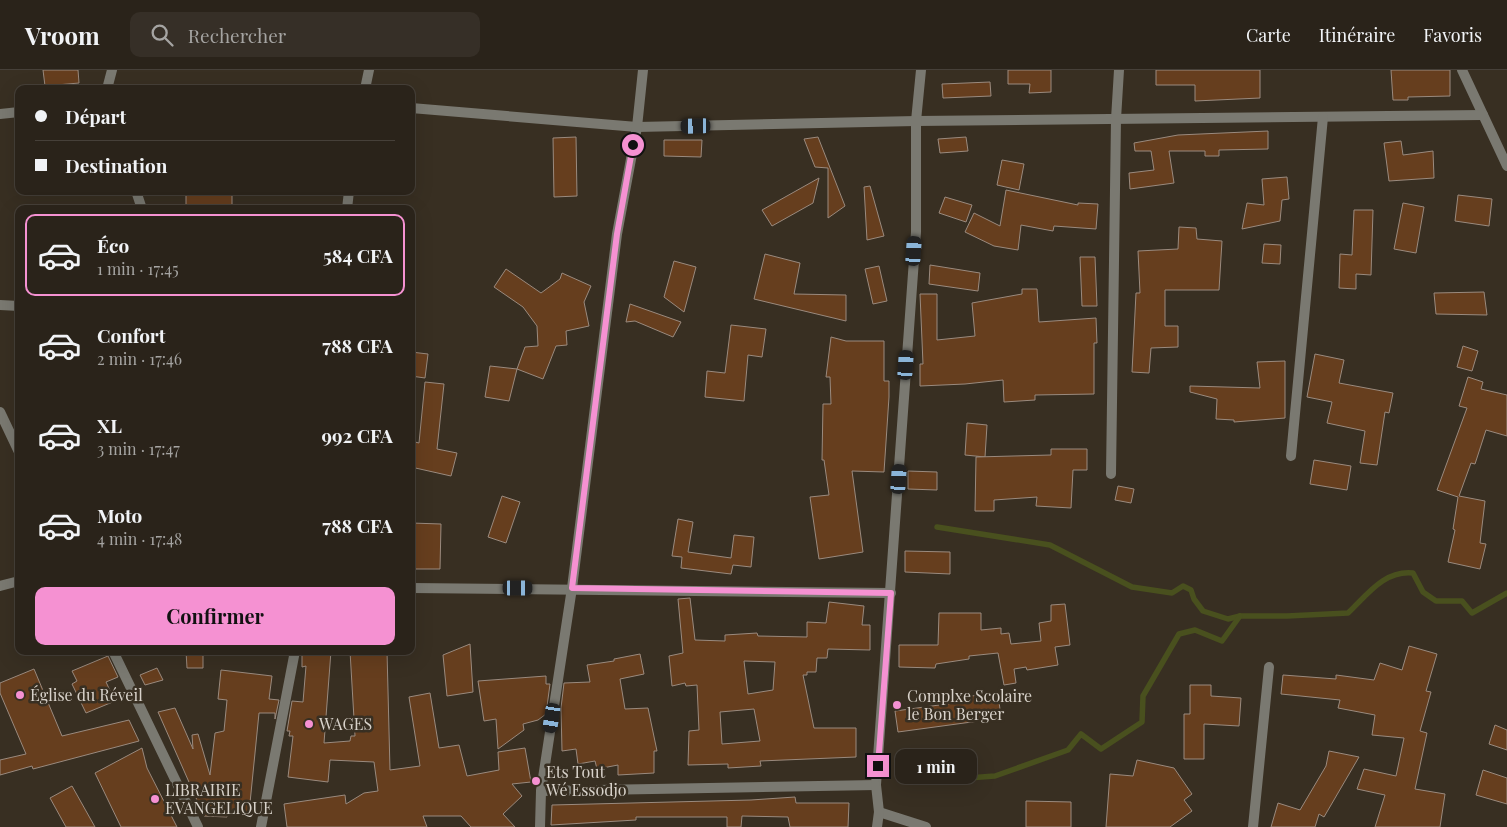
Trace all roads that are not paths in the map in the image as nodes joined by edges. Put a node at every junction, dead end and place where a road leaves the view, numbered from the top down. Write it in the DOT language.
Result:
graph roads {
  1 [pos="112,70"];
  2 [pos="369,70"];
  3 [pos="643,70"];
  4 [pos="920,70"];
  5 [pos="1119,70"];
  6 [pos="1462,70"];
  7 [pos="108,85"];
  8 [pos="367,85"];
  9 [pos="415,108"];
  10 [pos="15,112"];
  11 [pos="0,114"];
  12 [pos="1483,115"];
  13 [pos="1323,117"];
  14 [pos="1116,119"];
  15 [pos="916,121"];
  16 [pos="637,127"];
  17 [pos="1507,166"];
  18 [pos="0,305"];
  19 [pos="15,306"];
  20 [pos="0,412"];
  21 [pos="15,444"];
  22 [pos="1292,456"];
  23 [pos="1111,474"];
  24 [pos="15,582"];
  25 [pos="0,586"];
  26 [pos="415,588"];
  27 [pos="572,588"];
  28 [pos="891,593"];
  29 [pos="115,655"];
  30 [pos="294,655"];
  31 [pos="1269,667"];
  32 [pos="876,785"];
  33 [pos="541,791"];
  34 [pos="879,812"];
  35 [pos="198,827"];
  36 [pos="262,827"];
  37 [pos="540,827"];
  38 [pos="877,827"];
  39 [pos="926,827"];
  40 [pos="1253,827"];
  1 -- 7 [label="street"];
  2 -- 8 [label="street"];
  3 -- 16 [label="street"];
  4 -- 15 [label="street"];
  5 -- 14 [label="street"];
  6 -- 12 [label="street"];
  9 -- 16 [label="street"];
  10 -- 11 [label="street"];
  12 -- 13 [label="street"];
  12 -- 17 [label="street"];
  13 -- 14 [label="street"];
  13 -- 22 [label="street"];
  14 -- 15 [label="street"];
  14 -- 23 [label="street"];
  15 -- 16 [label="street"];
  15 -- 28 [label="street"];
  16 -- 27 [label="street"];
  18 -- 19 [label="street"];
  20 -- 21 [label="street"];
  24 -- 25 [label="street"];
  26 -- 27 [label="street"];
  27 -- 28 [label="street"];
  27 -- 33 [label="street"];
  28 -- 32 [label="street"];
  29 -- 35 [label="street"];
  30 -- 36 [label="street"];
  31 -- 40 [label="street"];
  32 -- 33 [label="street"];
  32 -- 34 [label="street"];
  33 -- 37 [label="street"];
  34 -- 38 [label="street"];
  34 -- 39 [label="street"];
}
